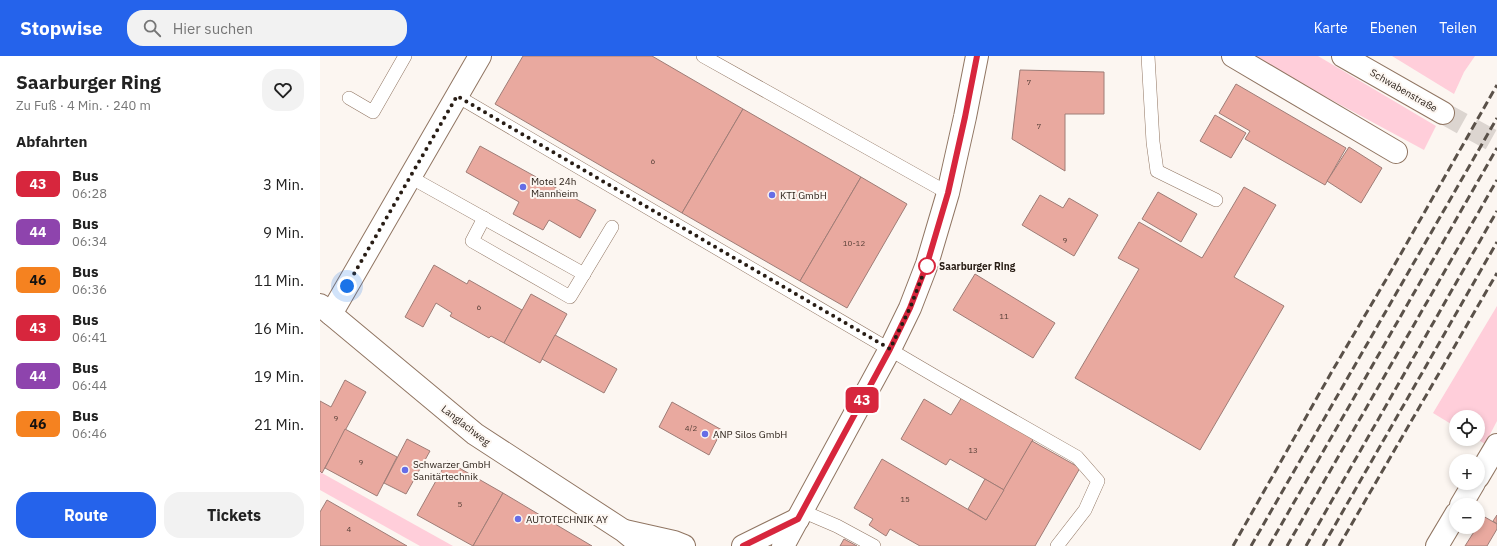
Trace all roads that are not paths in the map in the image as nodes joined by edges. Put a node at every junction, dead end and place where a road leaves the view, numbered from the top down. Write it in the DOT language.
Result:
graph roads {
  1 [pos="405,56"];
  2 [pos="480,56"];
  3 [pos="703,56"];
  4 [pos="977,56"];
  5 [pos="1148,56"];
  6 [pos="1233,56"];
  7 [pos="1343,56"];
  8 [pos="457,96"];
  9 [pos="349,98"];
  10 [pos="1443,113"];
  11 [pos="1396,152"];
  12 [pos="410,177"];
  13 [pos="948,193"];
  14 [pos="1216,200"];
  15 [pos="484,218"];
  16 [pos="612,227"];
  17 [pos="584,274"];
  18 [pos="326,309"];
  19 [pos="890,349"];
  20 [pos="1497,445"];
  21 [pos="1485,465"];
  22 [pos="800,515"];
  23 [pos="1449,526"];
  24 [pos="624,530"];
  25 [pos="642,546"];
  26 [pos="684,546"];
  27 [pos="743,546"];
  28 [pos="783,546"];
  29 [pos="874,546"];
  30 [pos="1057,546"];
  31 [pos="1437,546"];
  1 -- 9 [label="lane"];
  2 -- 8 [label="street"];
  3 -- 13 [label="lane"];
  4 -- 13 [label="street"];
  5 -- 14 [label="lane"];
  6 -- 11 [label="street"];
  7 -- 10 [label="street, Schwabenstraße"];
  8 -- 12 [label="street"];
  8 -- 19 [label="lane"];
  12 -- 15 [label="lane"];
  12 -- 18 [label="street"];
  13 -- 19 [label="street"];
  15 -- 17 [label="lane"];
  15 -- 17 [label="lane"];
  16 -- 17 [label="lane"];
  18 -- 24 [label="street, Langlachweg"];
  19 -- 22 [label="street"];
  19 -- 30 [label="lane"];
  20 -- 21 [label="street"];
  22 -- 27 [label="street"];
  22 -- 28 [label="street"];
  22 -- 29 [label="lane"];
  23 -- 31 [label="street"];
  24 -- 25 [label="street, Langlachweg"];
  24 -- 26 [label="street, Langlachweg"];
}
